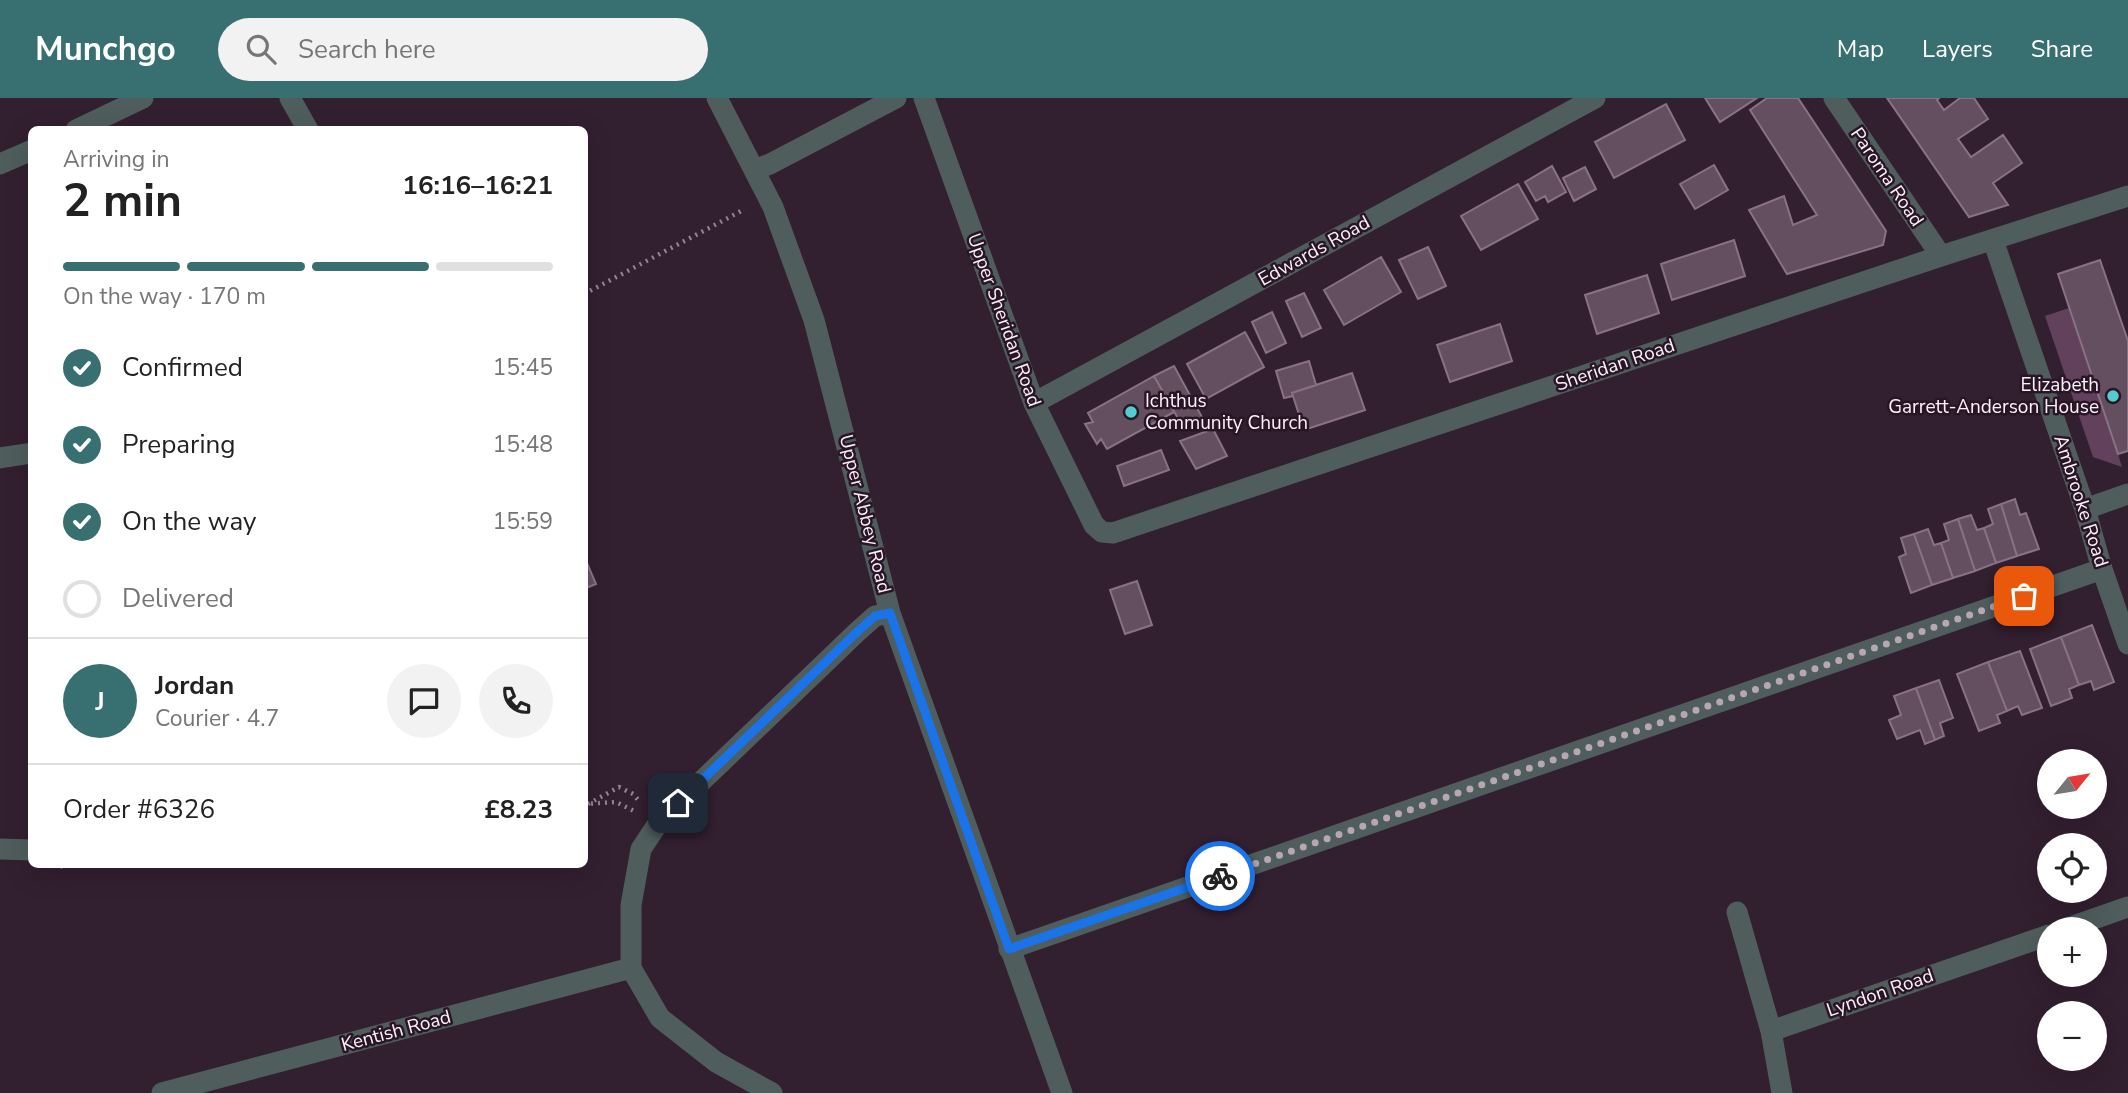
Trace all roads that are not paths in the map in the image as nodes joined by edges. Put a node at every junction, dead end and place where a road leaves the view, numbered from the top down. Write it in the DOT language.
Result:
graph roads {
  1 [pos="143,98"];
  2 [pos="290,98"];
  3 [pos="717,98"];
  4 [pos="896,98"];
  5 [pos="924,98"];
  6 [pos="1595,98"];
  7 [pos="1834,98"];
  8 [pos="84,126"];
  9 [pos="306,126"];
  10 [pos="28,152"];
  11 [pos="0,164"];
  12 [pos="754,170"];
  13 [pos="2128,196"];
  14 [pos="1993,240"];
  15 [pos="1941,256"];
  16 [pos="1034,403"];
  17 [pos="28,454"];
  18 [pos="0,458"];
  19 [pos="2128,494"];
  20 [pos="2085,509"];
  21 [pos="1102,532"];
  22 [pos="2102,569"];
  23 [pos="890,613"];
  24 [pos="2128,644"];
  25 [pos="0,849"];
  26 [pos="28,850"];
  27 [pos="2128,908"];
  28 [pos="1737,912"];
  29 [pos="2101,917"];
  30 [pos="2037,939"];
  31 [pos="1009,949"];
  32 [pos="631,968"];
  33 [pos="1771,1031"];
  34 [pos="162,1093"];
  35 [pos="772,1093"];
  36 [pos="1062,1093"];
  37 [pos="1782,1093"];
  1 -- 8 [label="street"];
  2 -- 9 [label="street"];
  3 -- 12 [label="street, Upper Abbey Road"];
  4 -- 12 [label="street"];
  5 -- 16 [label="street, Upper Sheridan Road"];
  6 -- 16 [label="street, Edwards Road"];
  7 -- 15 [label="street, Paroma Road"];
  10 -- 11 [label="street"];
  12 -- 23 [label="street, Upper Abbey Road"];
  13 -- 14 [label="street, Sheridan Road"];
  14 -- 15 [label="street, Sheridan Road"];
  14 -- 20 [label="street, Ambrooke Road"];
  15 -- 21 [label="street, Sheridan Road"];
  16 -- 21 [label="street, Upper Sheridan Road"];
  17 -- 18 [label="street"];
  19 -- 20 [label="street"];
  20 -- 22 [label="street, Ambrooke Road"];
  22 -- 24 [label="street, Ambrooke Road"];
  22 -- 31 [label="street"];
  23 -- 31 [label="street, Upper Abbey Road"];
  23 -- 32 [label="street"];
  25 -- 26 [label="street"];
  27 -- 29 [label="street"];
  28 -- 33 [label="street"];
  30 -- 33 [label="street, Lyndon Road"];
  31 -- 36 [label="street, Upper Abbey Road"];
  32 -- 34 [label="street, Kentish Road"];
  32 -- 35 [label="street"];
  33 -- 37 [label="street"];
}
